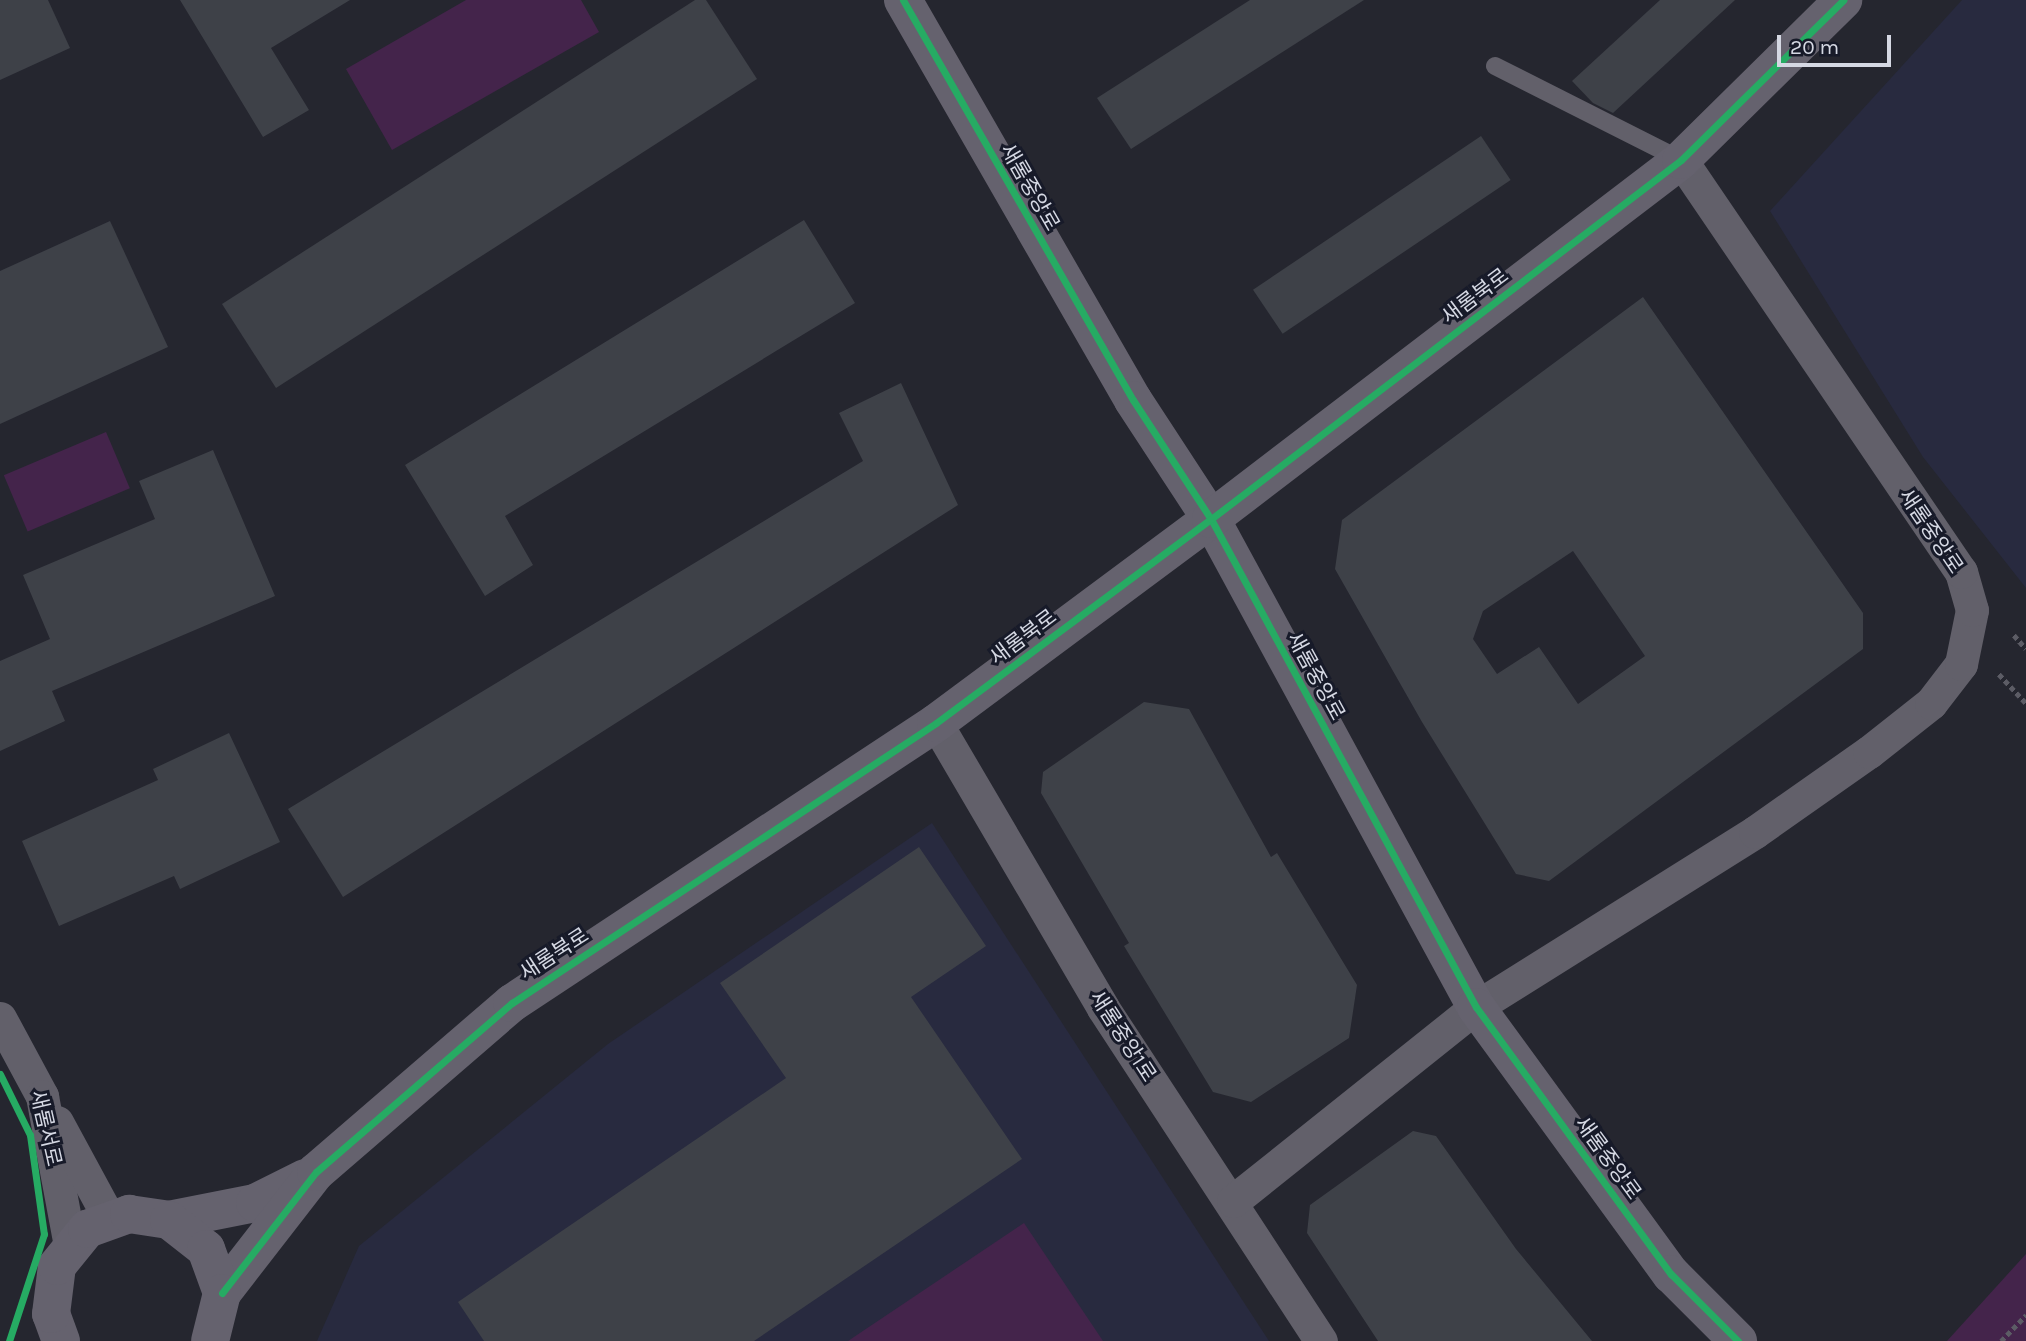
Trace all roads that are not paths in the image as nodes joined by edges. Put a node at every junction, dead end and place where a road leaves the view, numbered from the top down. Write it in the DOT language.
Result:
graph roads {
  1 [pos="903,0"];
  2 [pos="1843,0"];
  3 [pos="1495,66"];
  4 [pos="1681,160"];
  5 [pos="1211,519"];
  6 [pos="936,723"];
  7 [pos="1476,1007"];
  8 [pos="0,1018"];
  9 [pos="43,1096"];
  10 [pos="316,1172"];
  11 [pos="1233,1201"];
  12 [pos="109,1218"];
  13 [pos="169,1220"];
  14 [pos="69,1246"];
  15 [pos="222,1293"];
  16 [pos="51,1332"];
  17 [pos="211,1341"];
  18 [pos="1321,1341"];
  19 [pos="1738,1341"];
  1 -- 5 [label="street, 새롬중앙로"];
  2 -- 4 [label="street, 새롬북로"];
  3 -- 4 [label="lane"];
  4 -- 5 [label="street, 새롬북로"];
  4 -- 7 [label="street, 새롬중앙로"];
  5 -- 6 [label="street, 새롬북로"];
  5 -- 7 [label="street, 새롬중앙로"];
  6 -- 10 [label="street, 새롬북로"];
  6 -- 11 [label="street, 새롬중앙1로"];
  7 -- 11 [label="street"];
  7 -- 19 [label="street, 새롬중앙로"];
  8 -- 9 [label="street, 새롬서로"];
  9 -- 12 [label="street"];
  9 -- 14 [label="street, 새롬서로"];
  10 -- 13 [label="street"];
  10 -- 15 [label="street, 새롬북로"];
  11 -- 18 [label="street, 새롬중앙1로"];
  12 -- 13 [label="street"];
  12 -- 14 [label="street"];
  13 -- 15 [label="street"];
  14 -- 16 [label="street"];
  15 -- 17 [label="street"];
}
